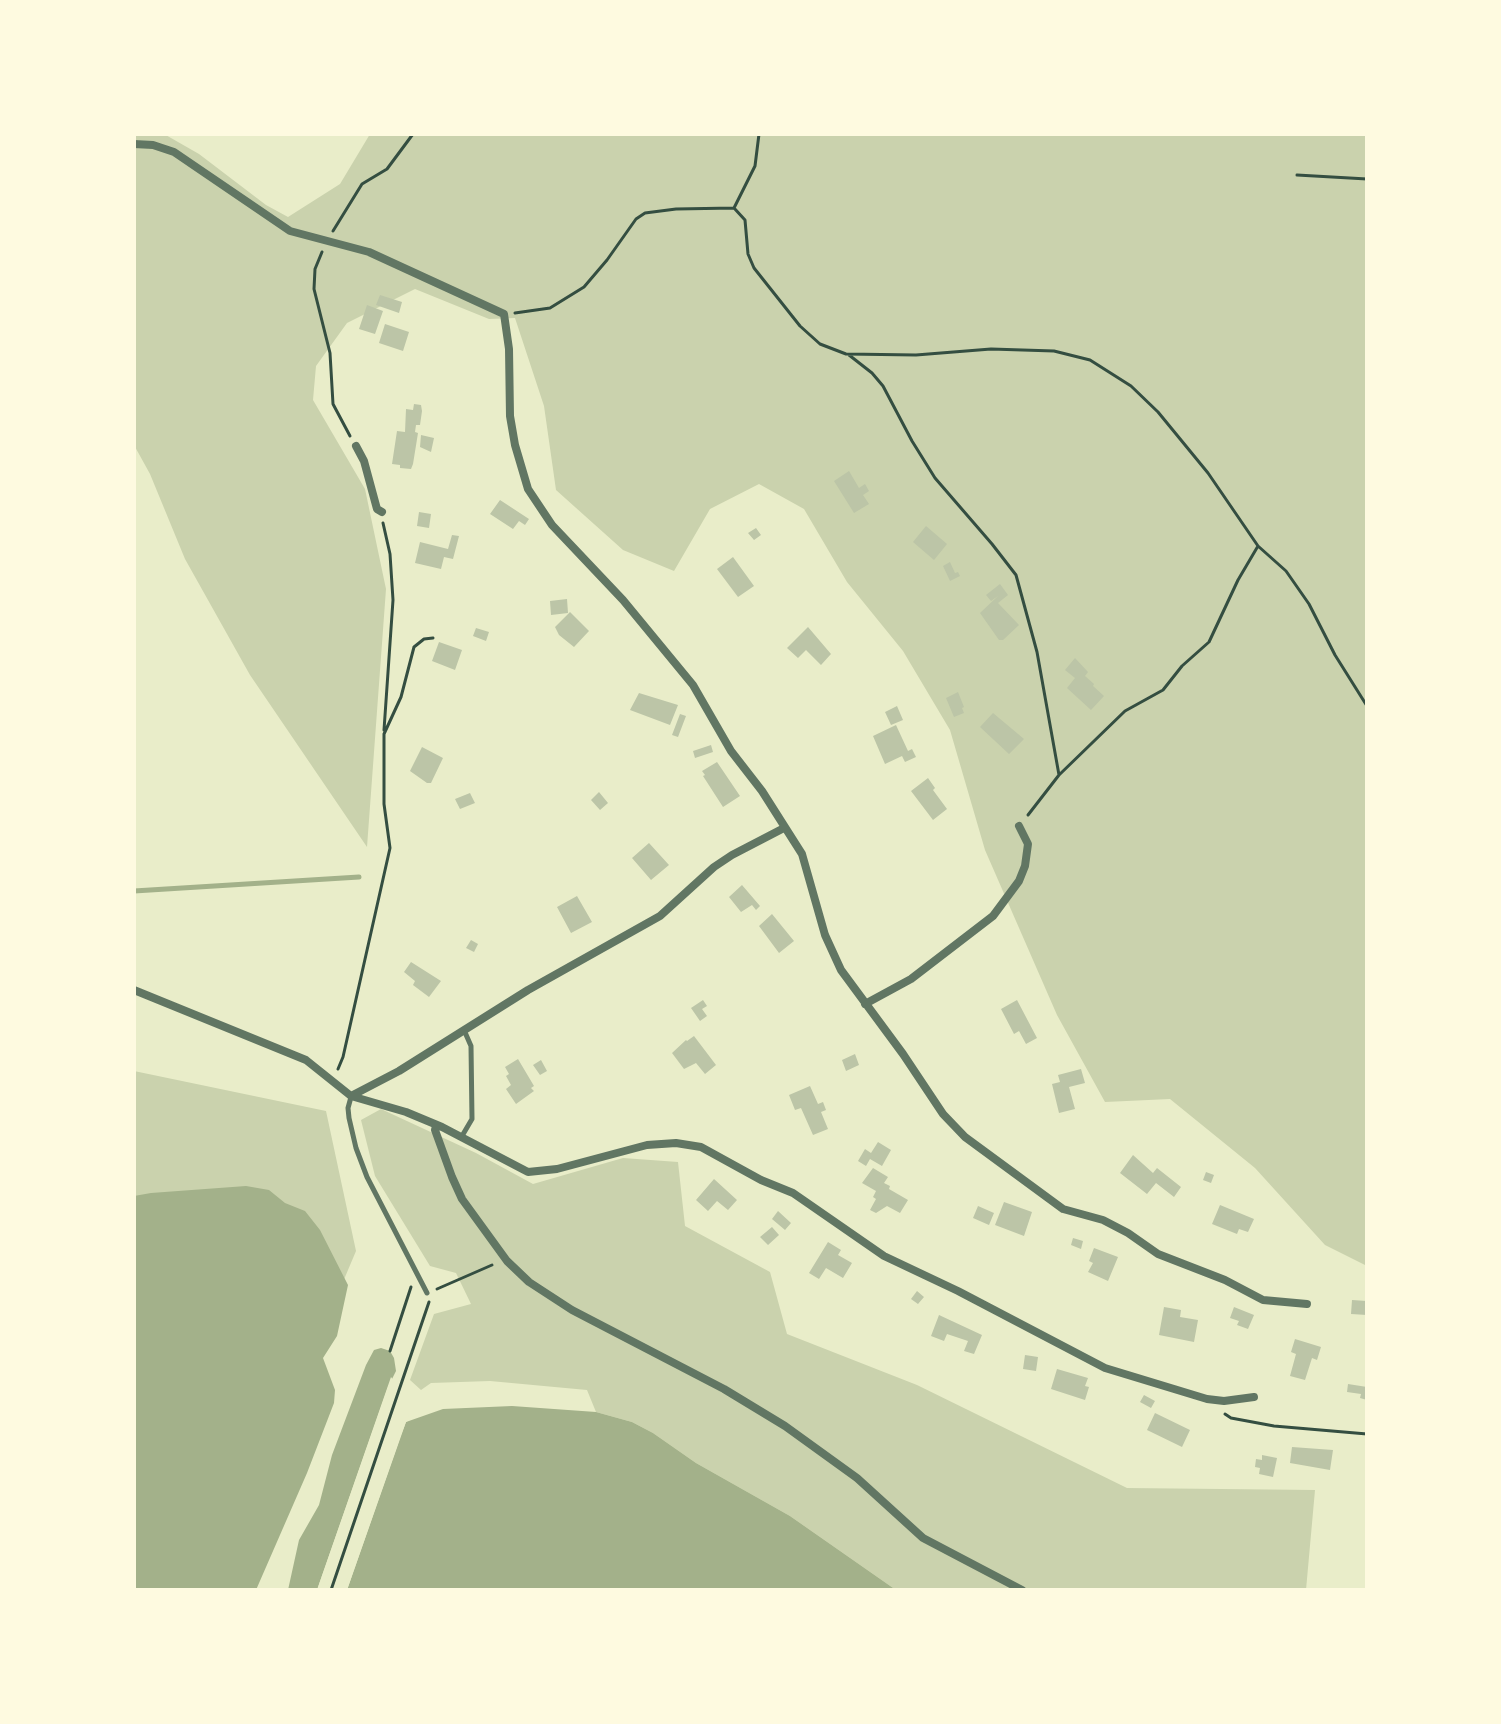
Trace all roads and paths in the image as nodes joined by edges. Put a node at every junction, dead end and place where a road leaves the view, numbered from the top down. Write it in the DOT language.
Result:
graph roads {
  1 [pos="413,134"];
  2 [pos="759,134"];
  3 [pos="134,144"];
  4 [pos="1297,175"];
  5 [pos="1367,179"];
  6 [pos="734,208"];
  7 [pos="326,241"];
  8 [pos="504,314"];
  9 [pos="846,354"];
  10 [pos="356,446"];
  11 [pos="382,512"];
  12 [pos="1258,546"];
  13 [pos="433,638"];
  14 [pos="1367,706"];
  15 [pos="384,734"];
  16 [pos="1059,775"];
  17 [pos="1019,826"];
  18 [pos="784,828"];
  19 [pos="134,990"];
  20 [pos="865,1004"];
  21 [pos="464,1030"];
  22 [pos="333,1079"];
  23 [pos="351,1096"];
  24 [pos="436,1125"];
  25 [pos="462,1136"];
  26 [pos="507,1261"];
  27 [pos="416,1272"];
  28 [pos="427,1293"];
  29 [pos="1307,1304"];
  30 [pos="390,1351"];
  31 [pos="1254,1397"];
  32 [pos="1207,1399"];
  33 [pos="1367,1434"];
  34 [pos="331,1590"];
  35 [pos="1022,1590"];
  1 -- 7 [label="path"];
  2 -- 6 [label="path"];
  3 -- 7 [label="street"];
  4 -- 5 [label="path"];
  6 -- 8 [label="path"];
  6 -- 9 [label="path"];
  7 -- 8 [label="street"];
  7 -- 10 [label="path"];
  8 -- 18 [label="street"];
  9 -- 12 [label="path"];
  9 -- 16 [label="path"];
  10 -- 11 [label="street"];
  11 -- 15 [label="path"];
  12 -- 14 [label="path"];
  12 -- 16 [label="path"];
  13 -- 15 [label="path"];
  15 -- 22 [label="path"];
  16 -- 17 [label="path"];
  17 -- 20 [label="street"];
  18 -- 20 [label="street"];
  18 -- 21 [label="street"];
  19 -- 22 [label="street"];
  20 -- 29 [label="street"];
  21 -- 23 [label="street"];
  21 -- 25 [label="lane"];
  22 -- 23 [label="street"];
  23 -- 24 [label="street"];
  23 -- 27 [label="lane"];
  24 -- 25 [label="street"];
  24 -- 26 [label="street"];
  25 -- 32 [label="street"];
  26 -- 28 [label="path"];
  26 -- 35 [label="street"];
  27 -- 28 [label="lane"];
  27 -- 30 [label="path"];
  28 -- 34 [label="path"];
  31 -- 32 [label="street"];
  32 -- 33 [label="path"];
}
